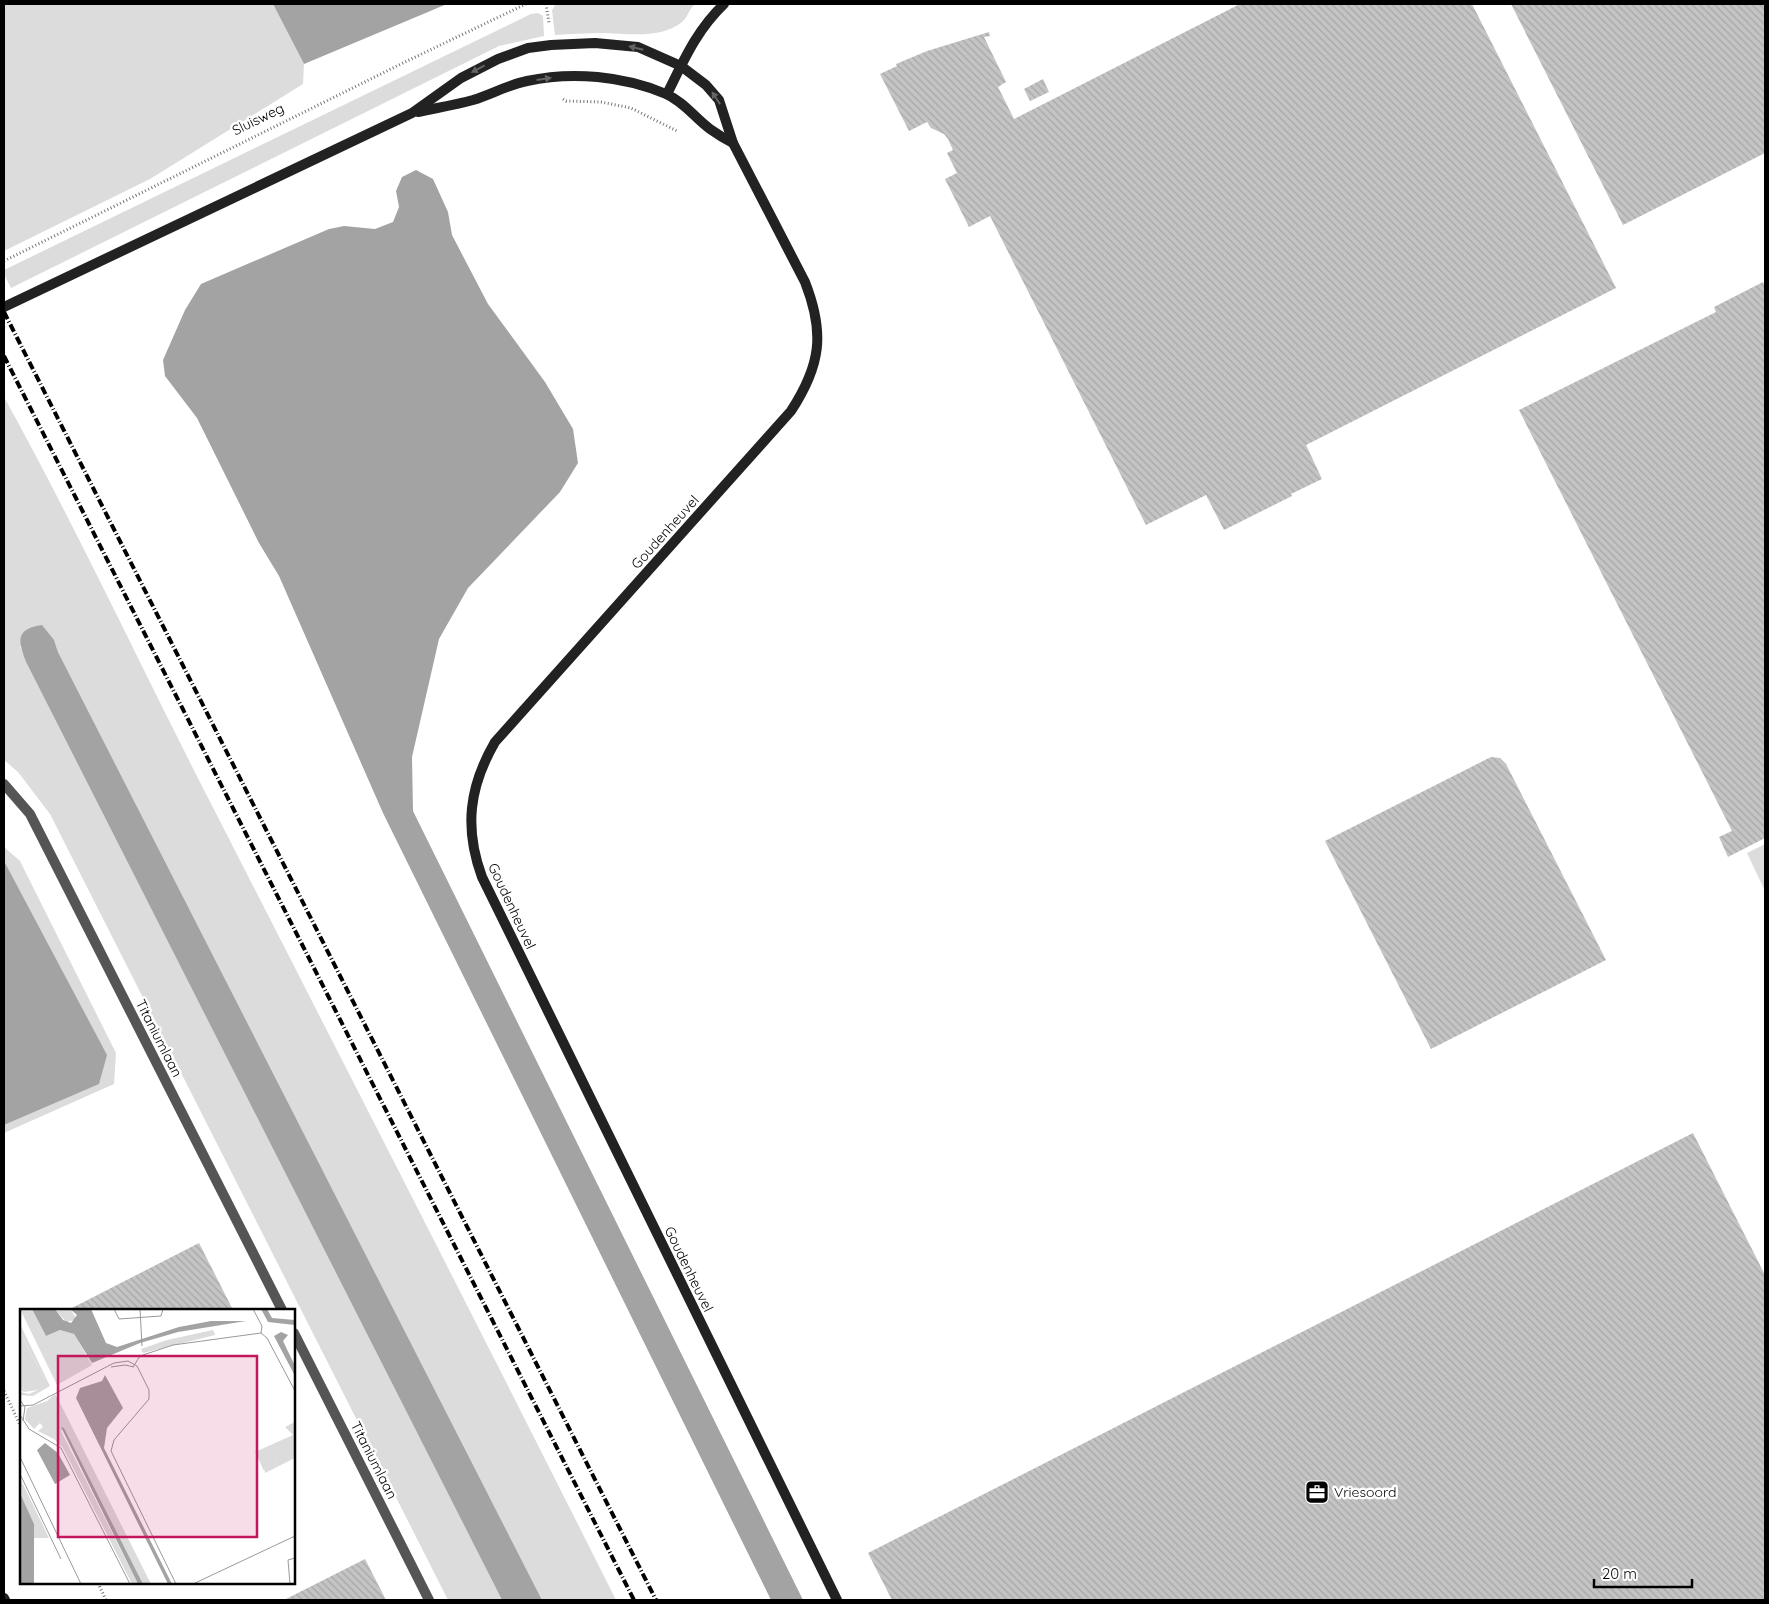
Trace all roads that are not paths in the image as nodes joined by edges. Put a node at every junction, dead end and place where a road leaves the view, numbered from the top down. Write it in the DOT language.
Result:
graph roads {
  1 [pos="724,4"];
  2 [pos="681,66"];
  3 [pos="667,94"];
  4 [pos="412,113"];
  5 [pos="733,143"];
  6 [pos="4,307"];
  7 [pos="4,784"];
  8 [pos="281,1309"];
  9 [pos="295,1335"];
  10 [pos="429,1600"];
  11 [pos="837,1600"];
  1 -- 2 [label="street"];
  2 -- 3 [label="street"];
  2 -- 4 [label="street, one-way"];
  5 -- 2 [label="street, Goudenheuvel, one-way"];
  4 -- 3 [label="street, one-way"];
  3 -- 5 [label="street"];
  4 -- 6 [label="street"];
  5 -- 11 [label="street, Goudenheuvel"];
  7 -- 8 [label="street, Titaniumlaan"];
  9 -- 10 [label="street, Titaniumlaan"];
}
